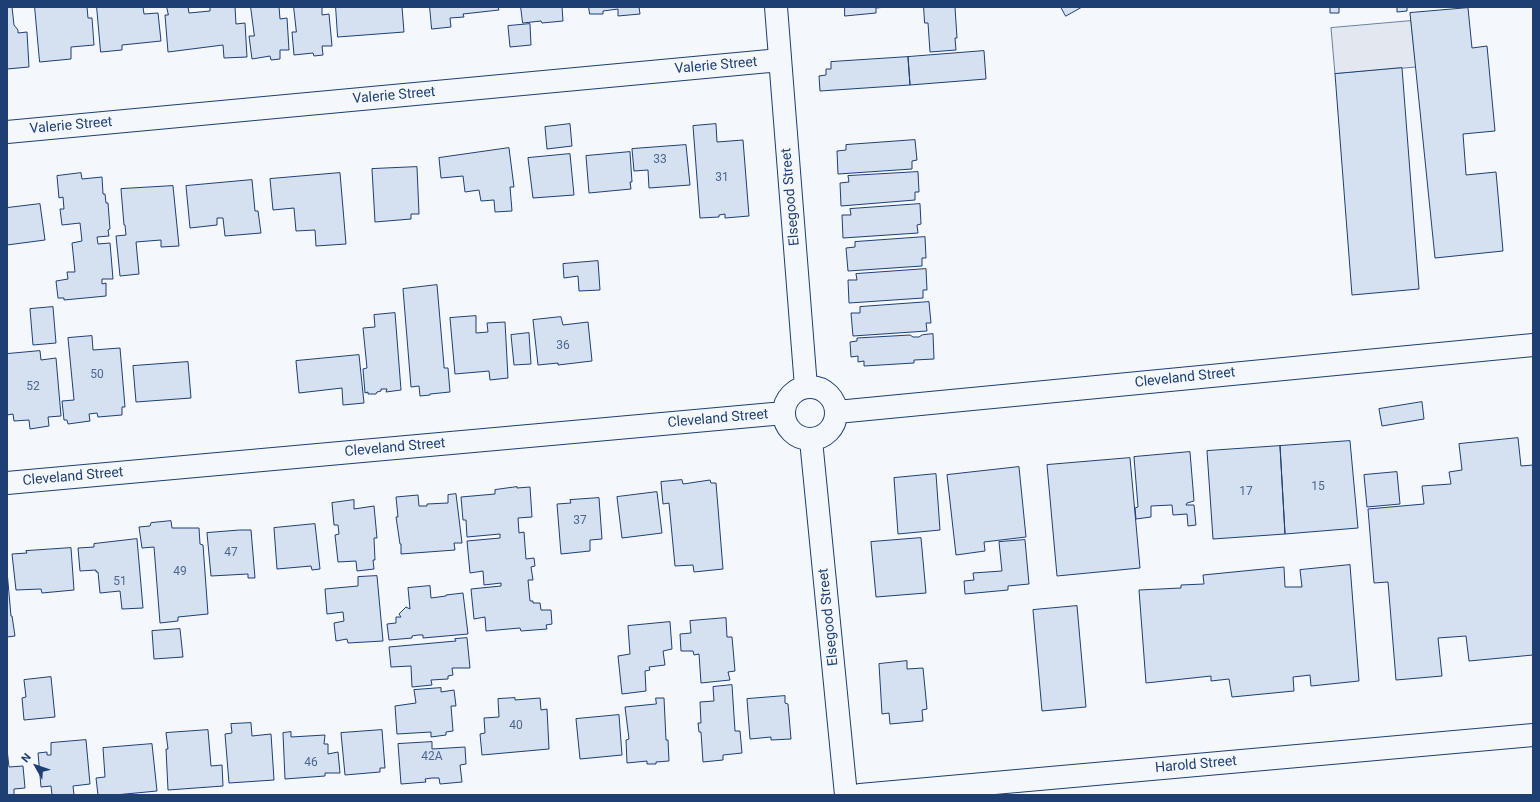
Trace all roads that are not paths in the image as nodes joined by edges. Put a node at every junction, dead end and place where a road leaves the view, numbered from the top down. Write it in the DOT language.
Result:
graph roads {
  1 [pos="776,7"];
  2 [pos="780,60"];
  3 [pos="7,132"];
  4 [pos="1533,345"];
  5 [pos="806,387"];
  6 [pos="837,412"];
  7 [pos="784,413"];
  8 [pos="811,440"];
  9 [pos="7,483"];
  10 [pos="1533,735"];
  11 [pos="846,795"];
  12 [pos="860,795"];
  1 -- 2 [label="street, Elsegood Street"];
  2 -- 3 [label="street, Valerie Street"];
  2 -- 5 [label="street, Elsegood Street"];
  4 -- 6 [label="street, Cleveland Street"];
  5 -- 6 [label="street"];
  5 -- 7 [label="street"];
  6 -- 8 [label="street"];
  7 -- 8 [label="street"];
  7 -- 9 [label="street, Cleveland Street"];
  8 -- 11 [label="street, Elsegood Street"];
  10 -- 12 [label="street, Harold Street"];
}
